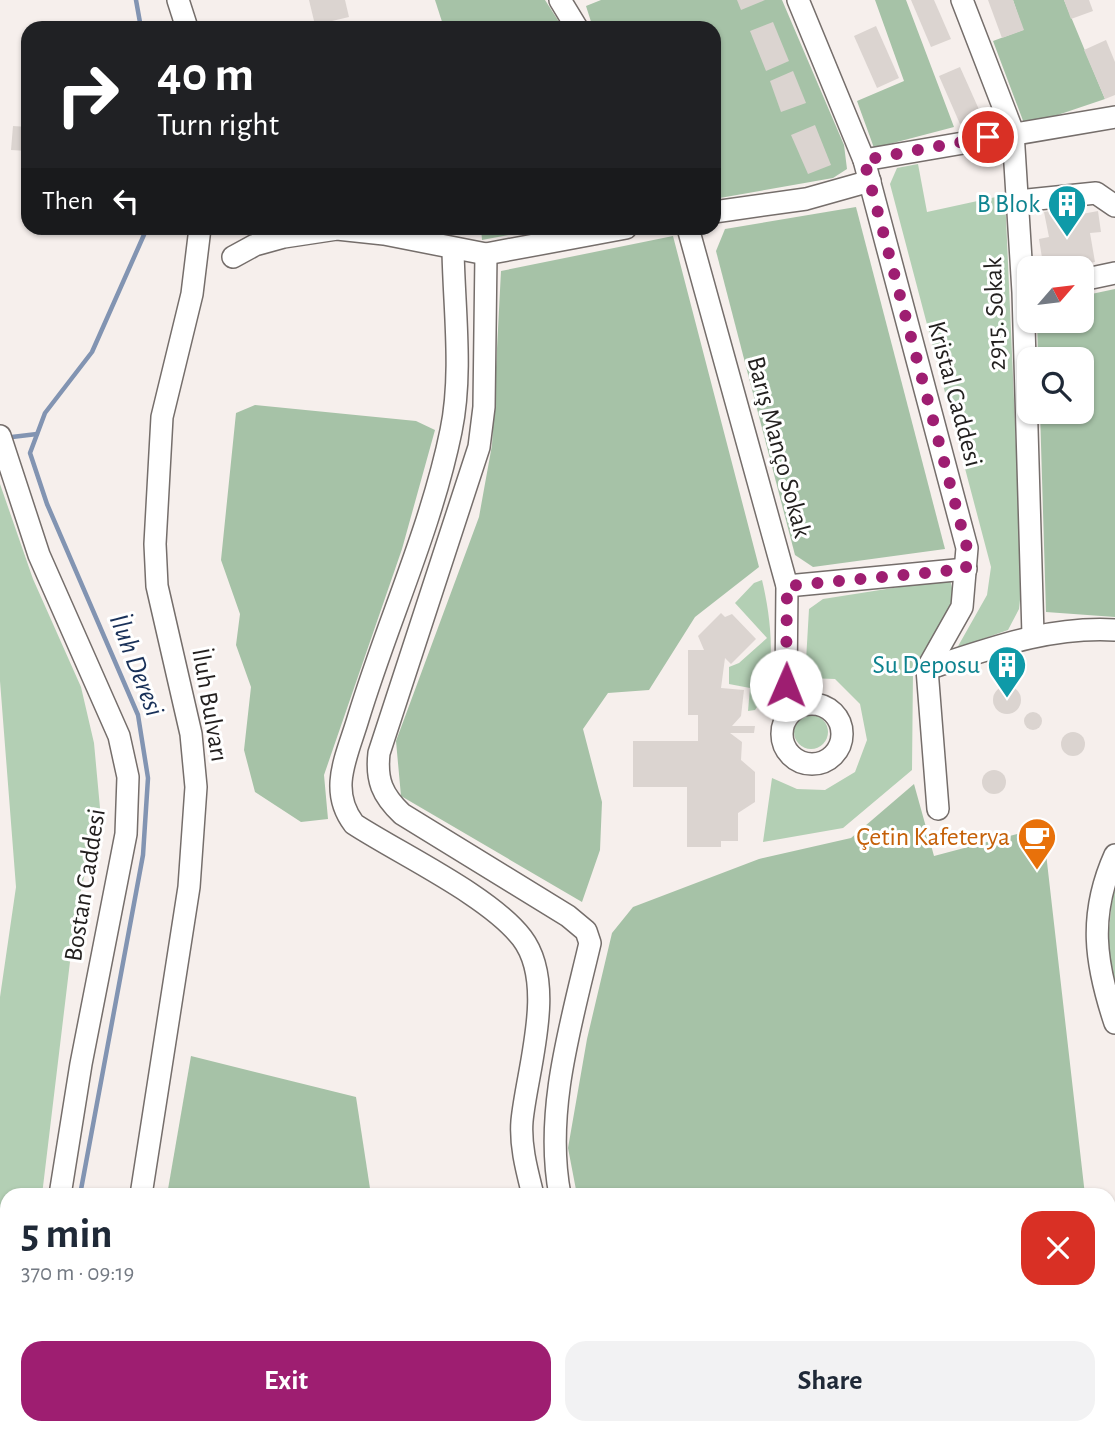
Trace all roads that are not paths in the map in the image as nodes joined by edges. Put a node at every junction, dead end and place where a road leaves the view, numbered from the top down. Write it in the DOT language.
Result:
graph roads {
  1 [pos="178,0"];
  2 [pos="798,0"];
  3 [pos="962,0"];
  4 [pos="566,2"];
  5 [pos="185,21"];
  6 [pos="574,21"];
  7 [pos="1115,117"];
  8 [pos="1013,132"];
  9 [pos="864,160"];
  10 [pos="870,181"];
  11 [pos="1018,201"];
  12 [pos="1115,206"];
  13 [pos="721,211"];
  14 [pos="199,235"];
  15 [pos="297,235"];
  16 [pos="388,235"];
  17 [pos="588,235"];
  18 [pos="690,235"];
  19 [pos="453,250"];
  20 [pos="495,252"];
  21 [pos="1023,256"];
  22 [pos="233,257"];
  23 [pos="1115,273"];
  24 [pos="1094,277"];
  25 [pos="1027,333"];
  26 [pos="0,436"];
  27 [pos="966,569"];
  28 [pos="787,586"];
  29 [pos="1115,630"];
  30 [pos="1033,635"];
  31 [pos="927,669"];
  32 [pos="786,685"];
  33 [pos="813,704"];
  34 [pos="783,726"];
  35 [pos="938,809"];
  36 [pos="1115,855"];
  37 [pos="1115,1023"];
  38 [pos="61,1188"];
  39 [pos="142,1188"];
  40 [pos="532,1188"];
  41 [pos="559,1188"];
  1 -- 5 [label="street"];
  2 -- 9 [label="street, Kristal Caddesi"];
  3 -- 8 [label="street, 2915. Sokak"];
  4 -- 6 [label="street"];
  7 -- 8 [label="street"];
  8 -- 9 [label="street"];
  8 -- 11 [label="street, 2915. Sokak"];
  9 -- 10 [label="street, Kristal Caddesi"];
  10 -- 13 [label="street"];
  10 -- 27 [label="street, Kristal Caddesi"];
  11 -- 12 [label="street"];
  11 -- 21 [label="street, 2915. Sokak"];
  14 -- 39 [label="street, İluh Bulvarı"];
  15 -- 22 [label="street"];
  16 -- 19 [label="street"];
  17 -- 20 [label="street"];
  18 -- 28 [label="street, Barış Manço Sokak"];
  19 -- 20 [label="street"];
  19 -- 40 [label="street"];
  20 -- 41 [label="street"];
  23 -- 24 [label="street"];
  25 -- 30 [label="street, 2915. Sokak"];
  26 -- 38 [label="street, Bostan Caddesi"];
  27 -- 28 [label="street"];
  27 -- 31 [label="street, Kristal Caddesi"];
  28 -- 32 [label="street, Barış Manço Sokak"];
  29 -- 30 [label="street"];
  30 -- 31 [label="street"];
  31 -- 35 [label="street"];
  32 -- 33 [label="street"];
  32 -- 34 [label="street, Barış Manço Sokak"];
  33 -- 34 [label="street"];
  33 -- 34 [label="street"];
  36 -- 37 [label="street"];
}
